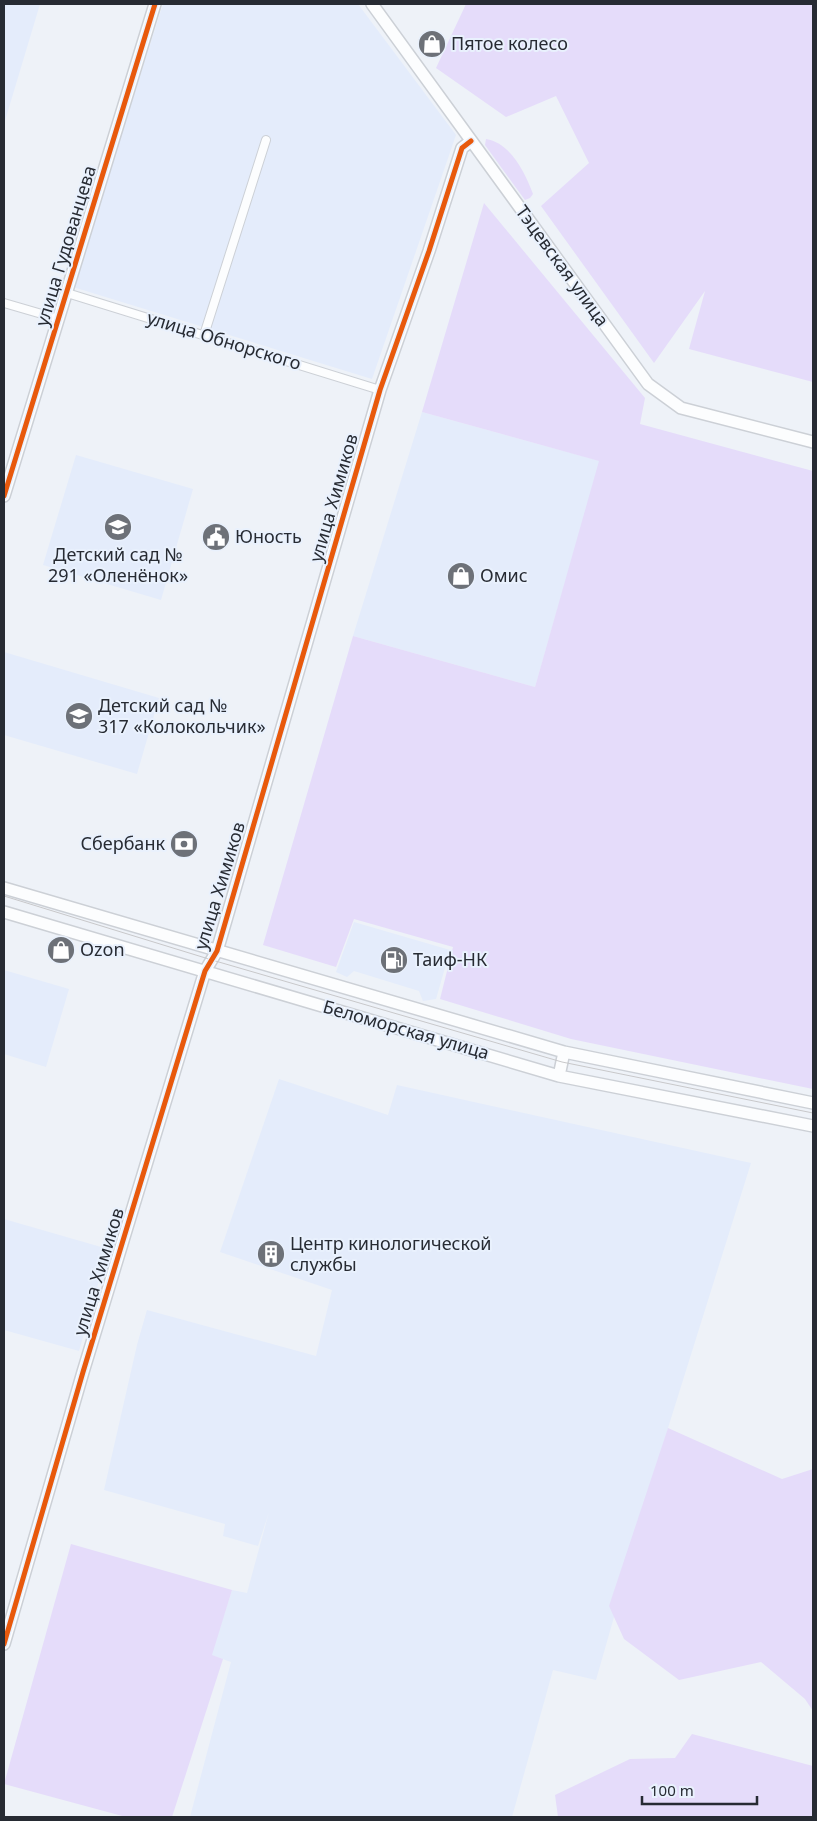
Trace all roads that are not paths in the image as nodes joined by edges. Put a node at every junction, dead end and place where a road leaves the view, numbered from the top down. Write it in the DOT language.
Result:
graph roads {
  1 [pos="155,4"];
  2 [pos="372,4"];
  3 [pos="266,140"];
  4 [pos="471,141"];
  5 [pos="66,293"];
  6 [pos="4,303"];
  7 [pos="58,319"];
  8 [pos="204,335"];
  9 [pos="380,390"];
  10 [pos="813,442"];
  11 [pos="4,495"];
  12 [pos="4,888"];
  13 [pos="4,912"];
  14 [pos="217,951"];
  15 [pos="205,971"];
  16 [pos="564,1052"];
  17 [pos="559,1076"];
  18 [pos="813,1103"];
  19 [pos="813,1126"];
  20 [pos="4,1644"];
  1 -- 5 [label="main road, улица Гудованцева"];
  2 -- 4 [label="main road, Тэцевская улица"];
  3 -- 8 [label="street"];
  4 -- 9 [label="main road, улица Химиков"];
  4 -- 10 [label="main road, Тэцевская улица"];
  5 -- 7 [label="main road, улица Гудованцева"];
  5 -- 8 [label="street, улица Обнорского"];
  6 -- 7 [label="street"];
  7 -- 11 [label="main road, улица Гудованцева"];
  8 -- 9 [label="street, улица Обнорского"];
  9 -- 14 [label="main road, улица Химиков"];
  12 -- 14 [label="main road, Беломорская улица"];
  13 -- 15 [label="main road, Беломорская улица"];
  14 -- 15 [label="main road, улица Химиков"];
  14 -- 16 [label="main road, Беломорская улица"];
  15 -- 17 [label="main road, Беломорская улица"];
  15 -- 20 [label="main road, улица Химиков"];
  16 -- 17 [label="main road"];
  16 -- 18 [label="main road, Беломорская улица"];
  17 -- 19 [label="main road, Беломорская улица"];
}
